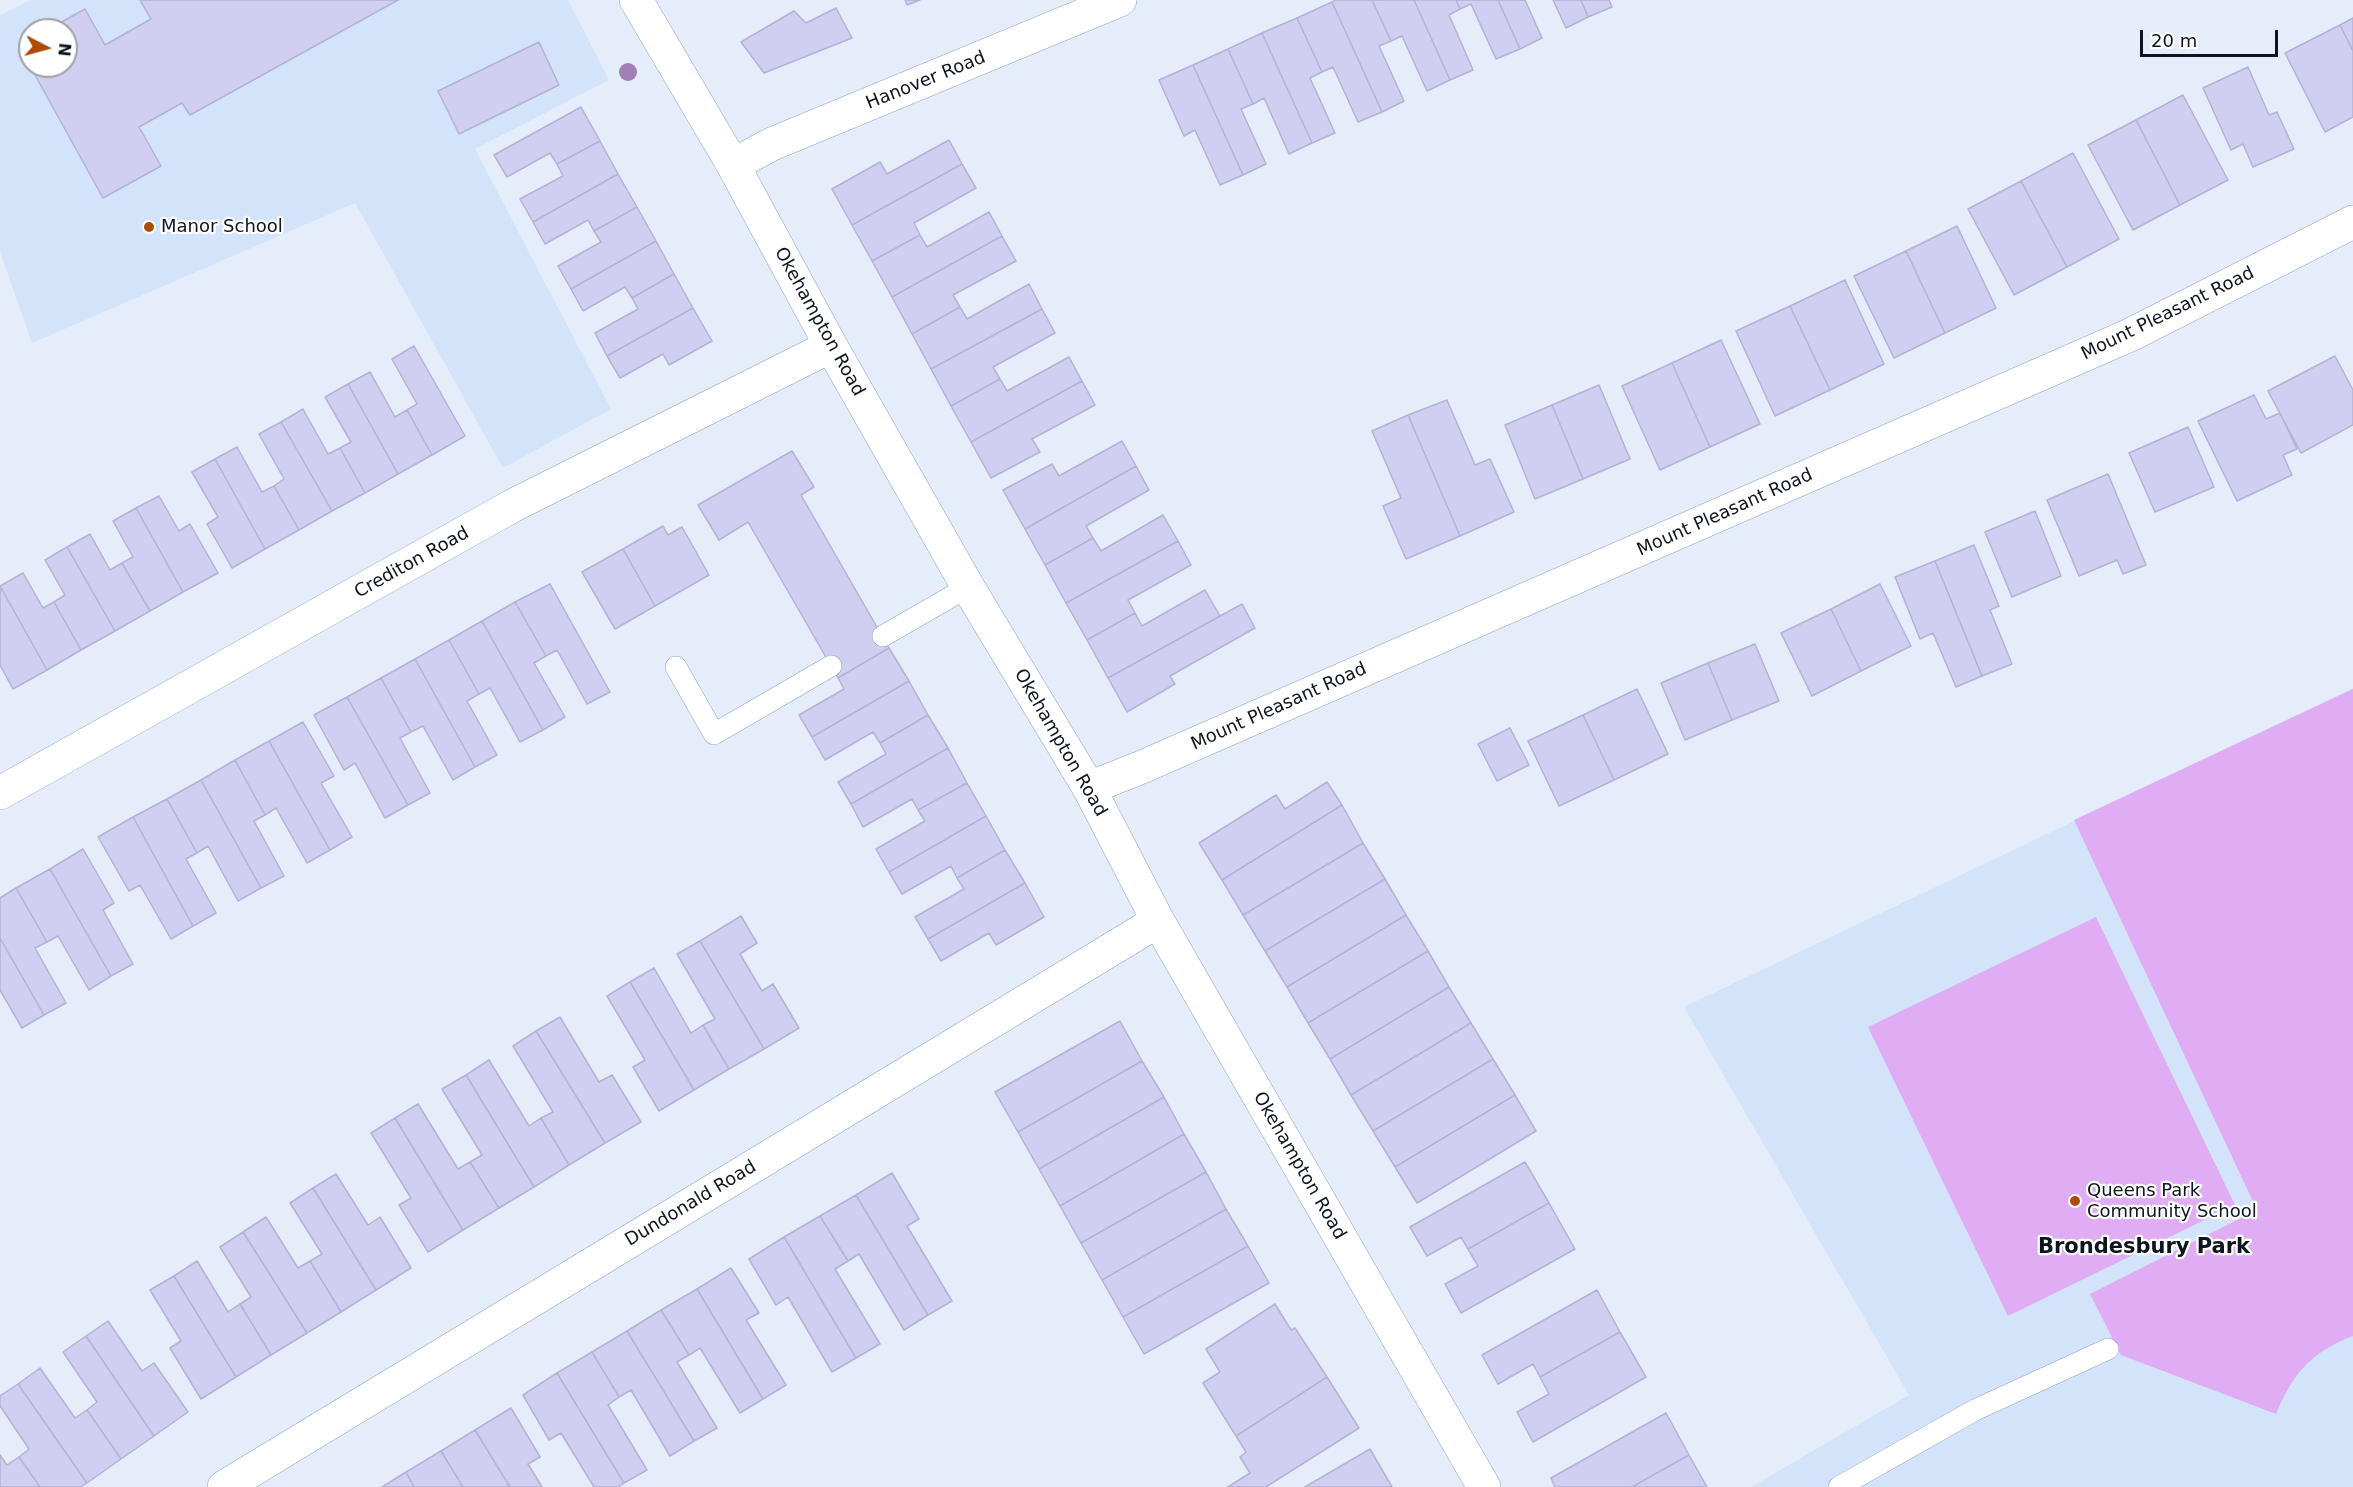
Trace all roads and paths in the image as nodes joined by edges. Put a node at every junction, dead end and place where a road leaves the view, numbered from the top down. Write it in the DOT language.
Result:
graph roads {
  1 [pos="636,0"];
  2 [pos="1120,0"];
  3 [pos="733,165"];
  4 [pos="2353,222"];
  5 [pos="831,346"];
  6 [pos="968,587"];
  7 [pos="883,636"];
  8 [pos="831,666"];
  9 [pos="676,667"];
  10 [pos="1089,788"];
  11 [pos="0,793"];
  12 [pos="1158,921"];
  13 [pos="2108,1349"];
  14 [pos="224,1487"];
  15 [pos="1484,1487"];
  16 [pos="1839,1487"];
  1 -- 3 [label="street, Okehampton Road"];
  2 -- 3 [label="street, Hanover Road"];
  3 -- 5 [label="street, Okehampton Road"];
  4 -- 10 [label="street, Mount Pleasant Road"];
  5 -- 6 [label="street, Okehampton Road"];
  5 -- 11 [label="street, Crediton Road"];
  6 -- 7 [label="lane"];
  6 -- 10 [label="street, Okehampton Road"];
  8 -- 9 [label="lane"];
  10 -- 12 [label="street, Okehampton Road"];
  12 -- 14 [label="street, Dundonald Road"];
  12 -- 15 [label="street, Okehampton Road"];
  13 -- 16 [label="lane"];
}
